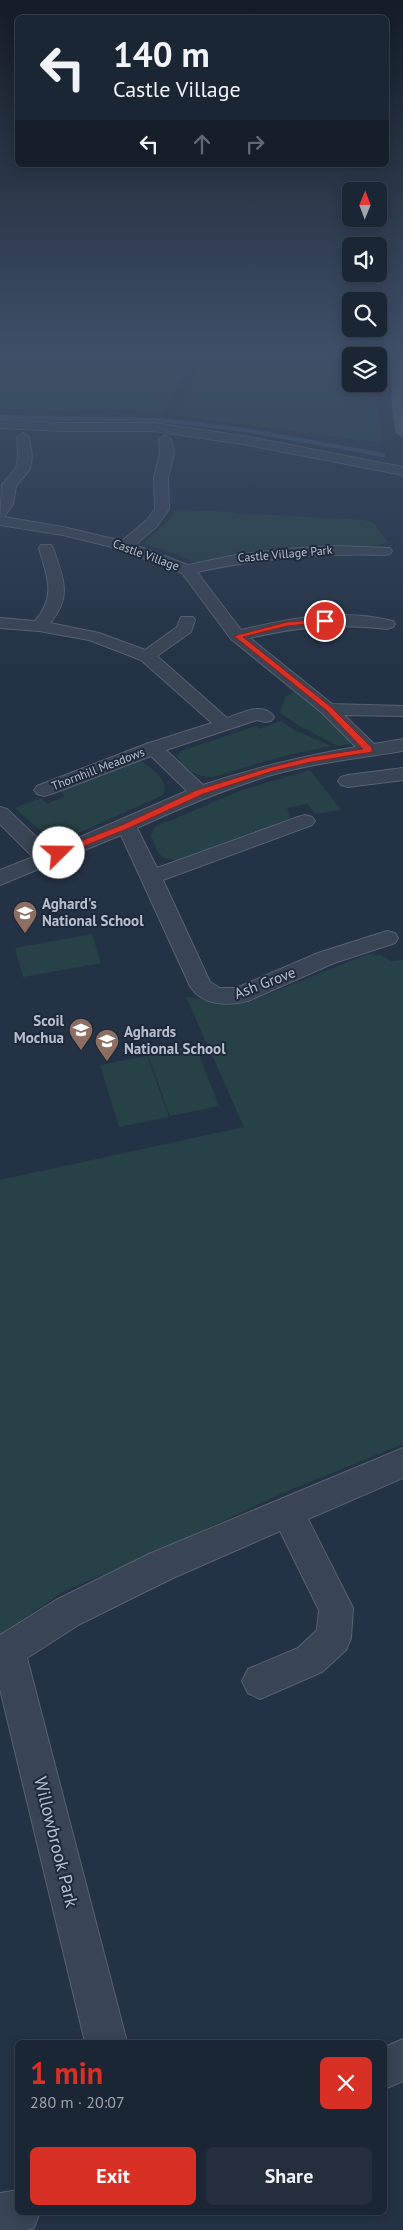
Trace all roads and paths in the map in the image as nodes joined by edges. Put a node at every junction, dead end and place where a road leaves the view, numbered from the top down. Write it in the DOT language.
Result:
graph roads {
  1 [pos="24,459"];
  2 [pos="166,459"];
  3 [pos="341,459"];
  4 [pos="403,471"];
  5 [pos="0,514"];
  6 [pos="0,521"];
  7 [pos="126,546"];
  8 [pos="46,548"];
  9 [pos="385,551"];
  10 [pos="187,570"];
  11 [pos="187,620"];
  12 [pos="0,623"];
  13 [pos="387,624"];
  14 [pos="39,626"];
  15 [pos="237,636"];
  16 [pos="147,656"];
  17 [pos="328,709"];
  18 [pos="403,711"];
  19 [pos="265,717"];
  20 [pos="224,724"];
  21 [pos="403,745"];
  22 [pos="153,748"];
  23 [pos="369,750"];
  24 [pos="403,774"];
  25 [pos="348,781"];
  26 [pos="44,790"];
  27 [pos="200,792"];
  28 [pos="0,813"];
  29 [pos="305,821"];
  30 [pos="126,826"];
  31 [pos="46,858"];
  32 [pos="152,877"];
  33 [pos="0,878"];
  34 [pos="387,938"];
  35 [pos="403,1463"];
  36 [pos="288,1513"];
  37 [pos="4,1652"];
  38 [pos="260,1681"];
  39 [pos="105,2040"];
  40 [pos="403,2060"];
  41 [pos="387,2067"];
  42 [pos="15,2212"];
  43 [pos="0,2215"];
  1 -- 5 [label="street"];
  2 -- 7 [label="street"];
  3 -- 4 [label="street"];
  6 -- 7 [label="street, Castle Village"];
  7 -- 10 [label="street, Castle Village"];
  8 -- 14 [label="street"];
  9 -- 10 [label="street, Castle Village Park"];
  10 -- 15 [label="street, Castle Village"];
  11 -- 16 [label="street"];
  12 -- 14 [label="street"];
  13 -- 15 [label="street"];
  14 -- 16 [label="street"];
  15 -- 17 [label="street, Castle Village"];
  16 -- 20 [label="street"];
  17 -- 18 [label="street"];
  17 -- 23 [label="street, Castle Village"];
  19 -- 20 [label="street, Thornhill Meadows"];
  20 -- 22 [label="street, Thornhill Meadows"];
  21 -- 23 [label="street"];
  22 -- 26 [label="street, Thornhill Meadows"];
  22 -- 27 [label="street, Thornhill Meadows"];
  23 -- 27 [label="street"];
  24 -- 25 [label="street"];
  27 -- 30 [label="street"];
  28 -- 31 [label="street"];
  29 -- 32 [label="street"];
  30 -- 31 [label="street"];
  30 -- 32 [label="street, Ash Grove"];
  31 -- 33 [label="street"];
  32 -- 34 [label="street, Ash Grove"];
  35 -- 36 [label="street"];
  36 -- 37 [label="street"];
  36 -- 38 [label="street"];
  37 -- 39 [label="street, Willowbrook Park"];
  40 -- 41 [label="street"];
  42 -- 43 [label="street"];
}
